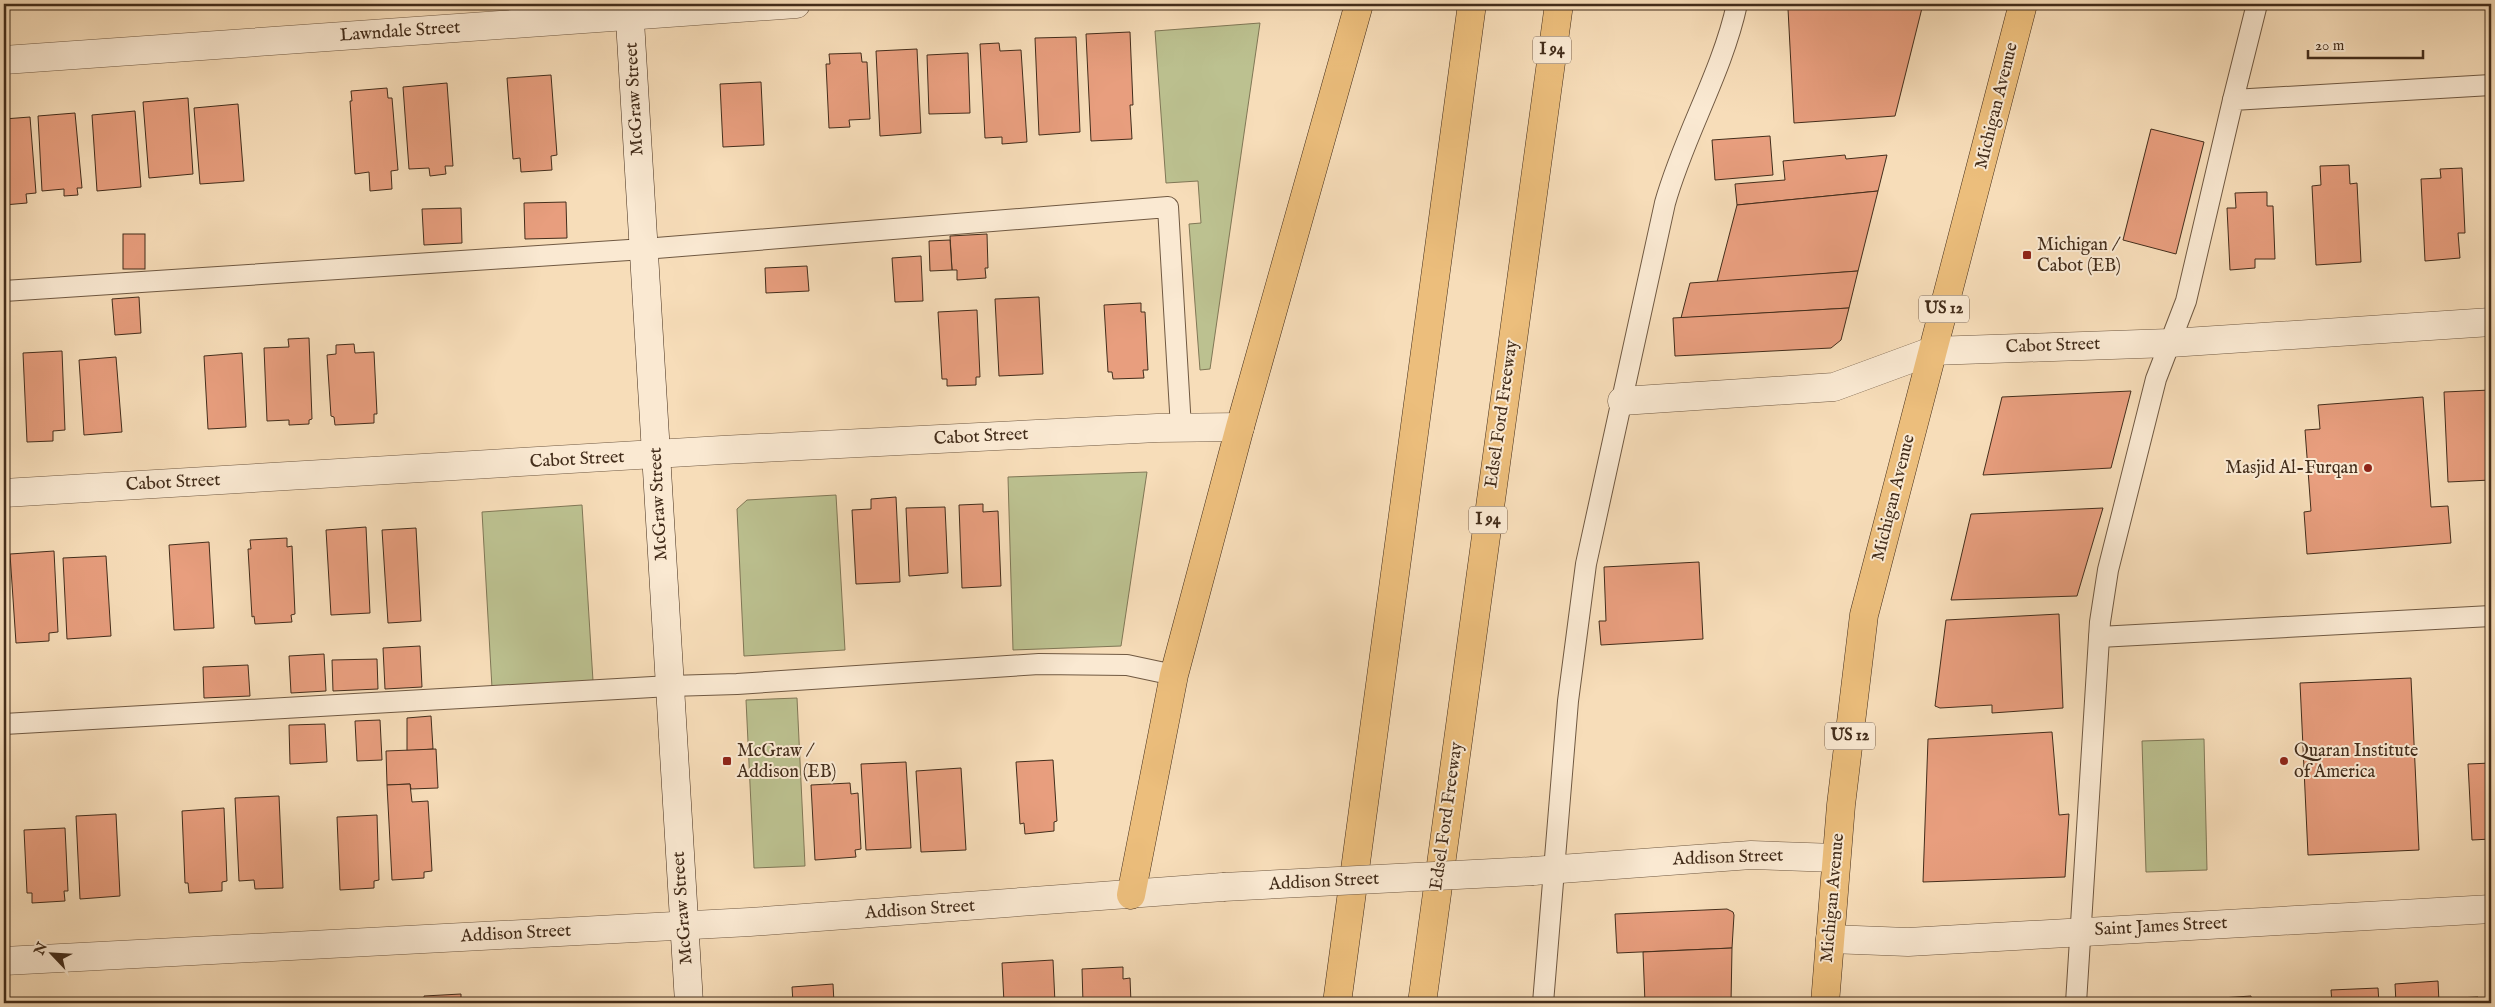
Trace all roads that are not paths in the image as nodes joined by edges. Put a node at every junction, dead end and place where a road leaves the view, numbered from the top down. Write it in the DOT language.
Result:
graph roads {
  1 [pos="796,4"];
  2 [pos="1360,4"];
  3 [pos="1472,4"];
  4 [pos="1558,4"];
  5 [pos="1737,4"];
  6 [pos="2023,4"];
  7 [pos="2258,4"];
  8 [pos="630,10"];
  9 [pos="4,60"];
  10 [pos="2491,85"];
  11 [pos="2233,100"];
  12 [pos="644,249"];
  13 [pos="4,291"];
  14 [pos="2491,322"];
  15 [pos="2170,343"];
  16 [pos="1932,352"];
  17 [pos="1622,401"];
  18 [pos="1240,427"];
  19 [pos="1181,428"];
  20 [pos="656,455"];
  21 [pos="4,493"];
  22 [pos="2491,616"];
  23 [pos="2099,637"];
  24 [pos="1174,675"];
  25 [pos="670,686"];
  26 [pos="4,724"];
  27 [pos="1836,858"];
  28 [pos="1543,870"];
  29 [pos="1131,895"];
  30 [pos="2491,909"];
  31 [pos="685,925"];
  32 [pos="2080,932"];
  33 [pos="1830,939"];
  34 [pos="1430,945"];
  35 [pos="4,961"];
  36 [pos="689,1003"];
  37 [pos="1338,1003"];
  38 [pos="1422,1003"];
  39 [pos="1436,1003"];
  40 [pos="1543,1003"];
  41 [pos="1825,1003"];
  42 [pos="2076,1003"];
  1 -- 8 [label="street, Lawndale Street"];
  2 -- 18 [label="main road"];
  3 -- 37 [label="main road"];
  4 -- 34 [label="main road, Edsel Ford Freeway / I 94"];
  5 -- 17 [label="lane"];
  6 -- 16 [label="main road, Michigan Avenue / US 12"];
  7 -- 11 [label="lane"];
  8 -- 9 [label="street, Lawndale Street"];
  8 -- 12 [label="street, McGraw Street"];
  10 -- 11 [label="lane"];
  11 -- 15 [label="lane"];
  12 -- 13 [label="lane"];
  12 -- 19 [label="lane"];
  12 -- 20 [label="street, McGraw Street"];
  14 -- 15 [label="street, Cabot Street"];
  15 -- 16 [label="street, Cabot Street"];
  15 -- 23 [label="lane"];
  16 -- 17 [label="street, Cabot Street"];
  16 -- 27 [label="main road, Michigan Avenue / US 12"];
  17 -- 28 [label="lane"];
  18 -- 19 [label="street, Cabot Street"];
  18 -- 24 [label="main road"];
  19 -- 20 [label="street, Cabot Street"];
  20 -- 21 [label="street, Cabot Street"];
  20 -- 25 [label="street, McGraw Street"];
  22 -- 23 [label="lane"];
  23 -- 32 [label="lane"];
  24 -- 25 [label="lane"];
  24 -- 29 [label="main road"];
  25 -- 26 [label="lane"];
  25 -- 31 [label="street, McGraw Street"];
  27 -- 28 [label="street, Addison Street"];
  27 -- 33 [label="main road, Michigan Avenue / US 12"];
  28 -- 29 [label="street, Addison Street, bridge"];
  28 -- 40 [label="lane"];
  29 -- 31 [label="street, Addison Street"];
  30 -- 32 [label="street, Saint James Street"];
  31 -- 35 [label="street, Addison Street"];
  31 -- 36 [label="street, McGraw Street"];
  32 -- 33 [label="street, Saint James Street"];
  32 -- 42 [label="lane"];
  33 -- 41 [label="main road, Michigan Avenue / US 12"];
  34 -- 38 [label="main road, Edsel Ford Freeway / I 94"];
  34 -- 39 [label="main road"];
}
